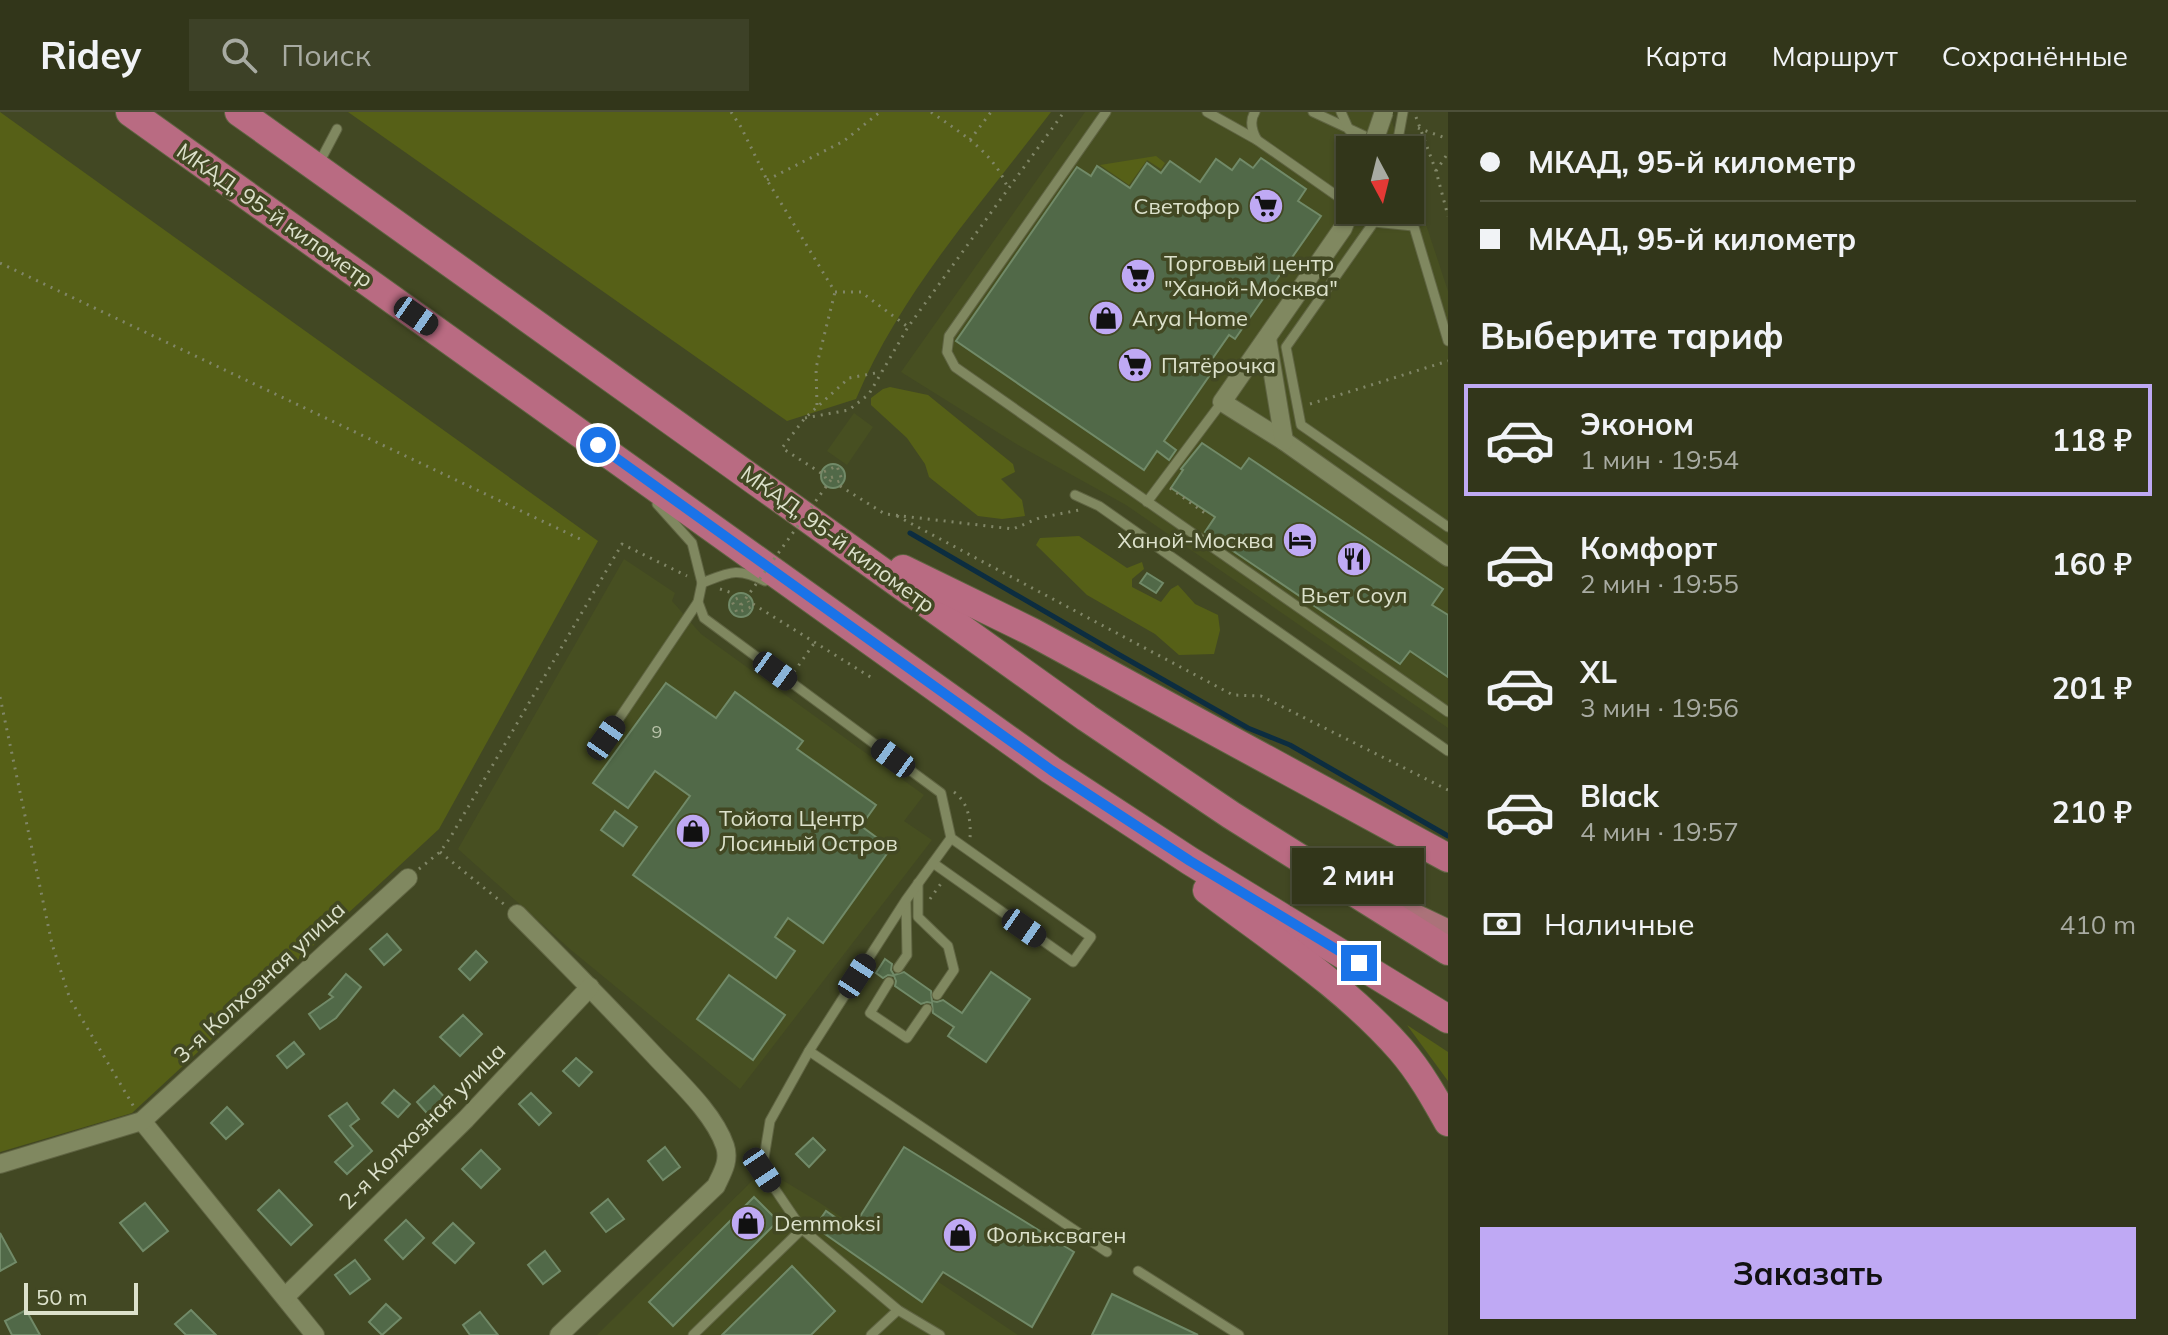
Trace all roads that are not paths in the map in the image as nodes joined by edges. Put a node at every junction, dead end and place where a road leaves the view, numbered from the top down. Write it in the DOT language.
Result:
graph roads {
  1 [pos="130,112"];
  2 [pos="239,112"];
  3 [pos="1106,112"];
  4 [pos="1207,112"];
  5 [pos="1255,112"];
  6 [pos="1313,112"];
  7 [pos="1341,112"];
  8 [pos="1384,112"];
  9 [pos="1403,112"];
  10 [pos="337,129"];
  11 [pos="1349,131"];
  12 [pos="1361,136"];
  13 [pos="1376,136"];
  14 [pos="1399,136"];
  15 [pos="1257,140"];
  16 [pos="317,168"];
  17 [pos="1336,197"];
  18 [pos="1344,224"];
  19 [pos="1373,224"];
  20 [pos="1394,224"];
  21 [pos="1413,226"];
  22 [pos="1267,338"];
  23 [pos="1448,341"];
  24 [pos="1222,402"];
  25 [pos="1284,441"];
  26 [pos="598,445"];
  27 [pos="1075,495"];
  28 [pos="1147,502"];
  29 [pos="1448,527"];
  30 [pos="830,534"];
  31 [pos="1448,557"];
  32 [pos="702,583"];
  33 [pos="769,584"];
  34 [pos="781,590"];
  35 [pos="698,602"];
  36 [pos="851,627"];
  37 [pos="1448,712"];
  38 [pos="606,738"];
  39 [pos="1448,751"];
  40 [pos="1051,770"];
  41 [pos="951,838"];
  42 [pos="1448,858"];
  43 [pos="933,863"];
  44 [pos="408,878"];
  45 [pos="1336,880"];
  46 [pos="918,883"];
  47 [pos="906,900"];
  48 [pos="517,914"];
  49 [pos="1448,933"];
  50 [pos="1448,951"];
  51 [pos="898,968"];
  52 [pos="889,982"];
  53 [pos="590,987"];
  54 [pos="937,995"];
  55 [pos="927,1009"];
  56 [pos="1448,1019"];
  57 [pos="809,1051"];
  58 [pos="138,1114"];
  59 [pos="1448,1122"];
  60 [pos="0,1164"];
  61 [pos="802,1229"];
  62 [pos="1107,1252"];
  63 [pos="1138,1271"];
  64 [pos="285,1297"];
  65 [pos="898,1310"];
  66 [pos="315,1335"];
  67 [pos="559,1335"];
  68 [pos="693,1335"];
  69 [pos="871,1335"];
  70 [pos="940,1335"];
  71 [pos="1239,1335"];
  1 -- 26 [label="highway, МКАД, 95-й километр"];
  2 -- 16 [label="highway, МКАД, 95-й километр"];
  3 -- 28 [label="lane"];
  4 -- 15 [label="lane"];
  5 -- 15 [label="lane"];
  6 -- 11 [label="lane"];
  7 -- 11 [label="lane"];
  8 -- 13 [label="street, bridge"];
  9 -- 14 [label="lane"];
  10 -- 16 [label="lane"];
  11 -- 12 [label="lane"];
  15 -- 17 [label="lane"];
  16 -- 30 [label="highway, МКАД, 95-й километр"];
  18 -- 22 [label="street"];
  19 -- 29 [label="lane"];
  20 -- 21 [label="lane"];
  21 -- 23 [label="lane"];
  22 -- 24 [label="street"];
  22 -- 25 [label="street"];
  24 -- 25 [label="street"];
  24 -- 28 [label="lane"];
  25 -- 31 [label="street"];
  26 -- 32 [label="lane"];
  26 -- 36 [label="highway, МКАД, 95-й километр"];
  27 -- 39 [label="lane"];
  28 -- 37 [label="lane"];
  30 -- 42 [label="highway"];
  30 -- 45 [label="highway, МКАД, 95-й километр"];
  32 -- 33 [label="lane"];
  32 -- 35 [label="lane"];
  34 -- 36 [label="lane"];
  35 -- 38 [label="lane"];
  35 -- 41 [label="lane"];
  36 -- 40 [label="highway, МКАД, 95-й километр"];
  40 -- 56 [label="highway, МКАД, 95-й километр"];
  40 -- 59 [label="highway"];
  41 -- 43 [label="lane"];
  41 -- 43 [label="lane"];
  43 -- 46 [label="lane"];
  44 -- 58 [label="street, 3-я Колхозная улица"];
  45 -- 49 [label="main road"];
  45 -- 50 [label="highway, МКАД, 95-й километр"];
  46 -- 47 [label="lane"];
  46 -- 54 [label="lane"];
  47 -- 51 [label="lane"];
  47 -- 57 [label="lane"];
  48 -- 53 [label="street"];
  52 -- 55 [label="lane"];
  53 -- 64 [label="street, 2-я Колхозная улица"];
  53 -- 67 [label="street"];
  57 -- 61 [label="lane"];
  57 -- 62 [label="lane"];
  58 -- 60 [label="street"];
  58 -- 64 [label="street"];
  61 -- 65 [label="lane"];
  61 -- 68 [label="lane"];
  63 -- 71 [label="lane"];
  64 -- 66 [label="street"];
  65 -- 69 [label="lane"];
  65 -- 70 [label="lane"];
}
